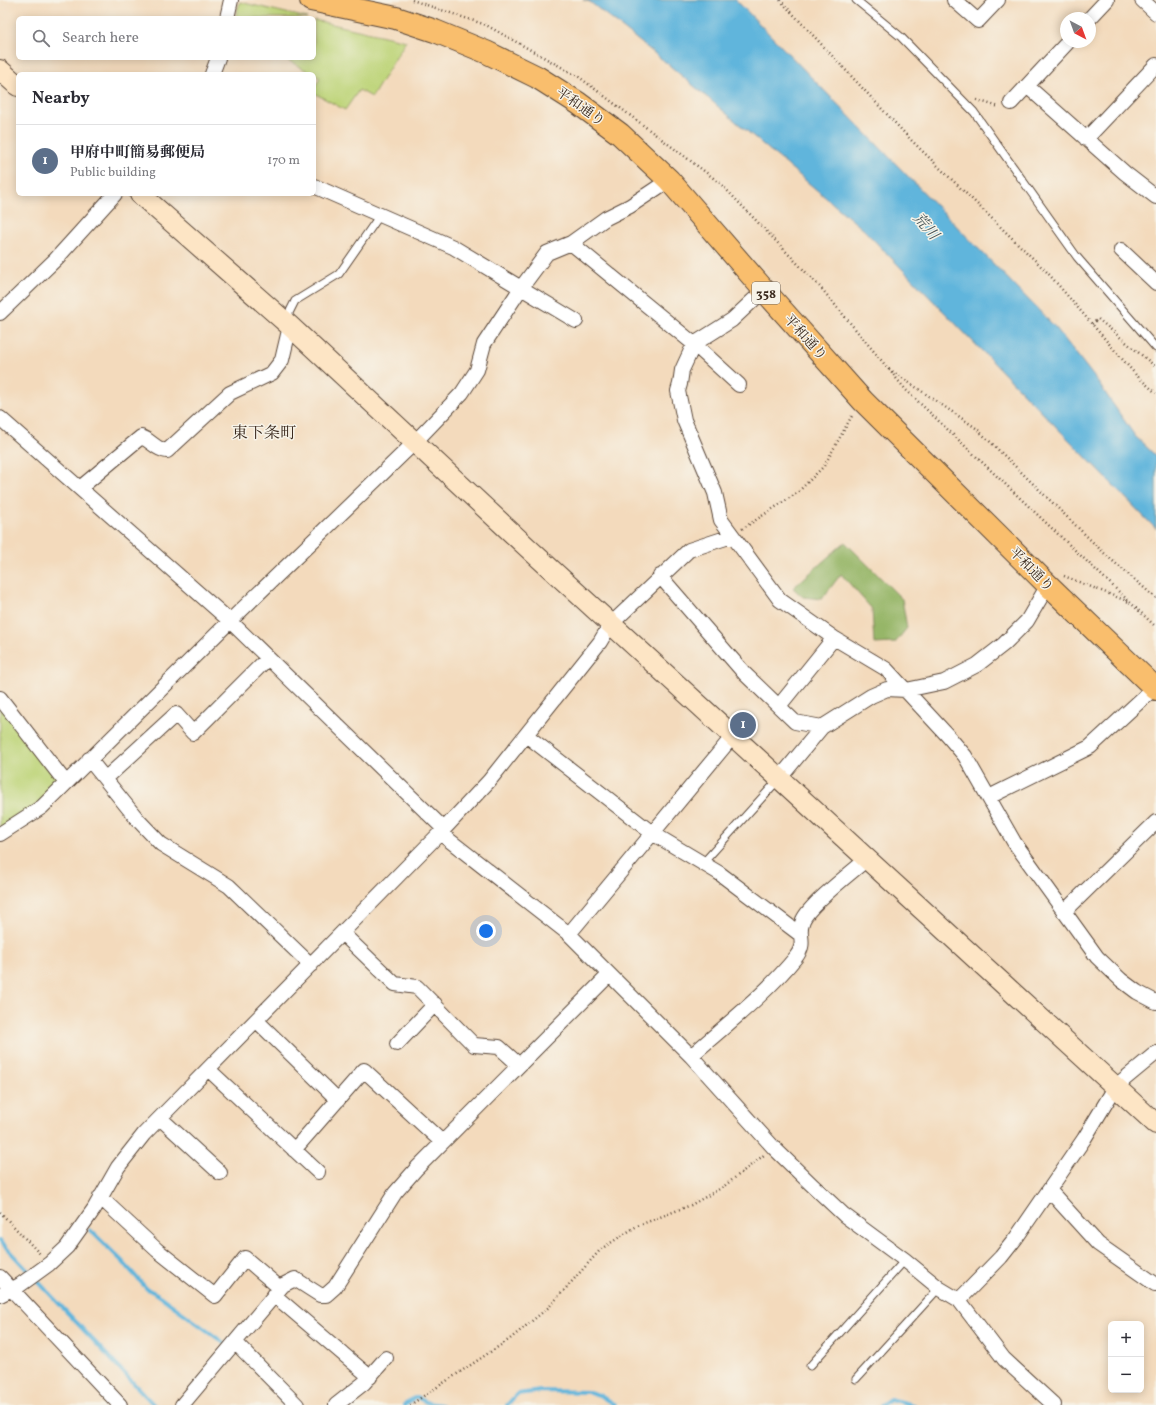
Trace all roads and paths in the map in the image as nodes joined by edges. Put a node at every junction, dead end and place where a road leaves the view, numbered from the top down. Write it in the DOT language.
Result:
graph roads {
  1 [pos="232,0"];
  2 [pos="311,0"];
  3 [pos="780,0"];
  4 [pos="856,0"];
  5 [pos="954,0"];
  6 [pos="998,0"];
  7 [pos="1107,0"];
  8 [pos="1142,0"];
  9 [pos="1096,12"];
  10 [pos="1156,13"];
  11 [pos="228,16"];
  12 [pos="1062,48"];
  13 [pos="217,60"];
  14 [pos="1156,65"];
  15 [pos="0,70"];
  16 [pos="213,72"];
  17 [pos="16,84"];
  18 [pos="1027,86"];
  19 [pos="955,93"];
  20 [pos="1011,103"];
  21 [pos="1086,139"];
  22 [pos="669,180"];
  23 [pos="316,187"];
  24 [pos="1153,189"];
  25 [pos="113,196"];
  26 [pos="142,196"];
  27 [pos="380,215"];
  28 [pos="571,243"];
  29 [pos="1121,250"];
  30 [pos="1154,277"];
  31 [pos="520,288"];
  32 [pos="820,288"];
  33 [pos="764,290"];
  34 [pos="0,313"];
  35 [pos="576,321"];
  36 [pos="288,324"];
  37 [pos="1092,324"];
  38 [pos="694,344"];
  39 [pos="1156,348"];
  40 [pos="885,366"];
  41 [pos="1156,367"];
  42 [pos="739,385"];
  43 [pos="1156,393"];
  44 [pos="863,401"];
  45 [pos="0,418"];
  46 [pos="414,443"];
  47 [pos="80,488"];
  48 [pos="732,536"];
  49 [pos="660,576"];
  50 [pos="1048,585"];
  51 [pos="1156,598"];
  52 [pos="1132,603"];
  53 [pos="230,621"];
  54 [pos="610,624"];
  55 [pos="1156,627"];
  56 [pos="834,638"];
  57 [pos="268,658"];
  58 [pos="1155,689"];
  59 [pos="906,690"];
  60 [pos="0,698"];
  61 [pos="779,706"];
  62 [pos="822,727"];
  63 [pos="526,735"];
  64 [pos="733,736"];
  65 [pos="90,759"];
  66 [pos="105,779"];
  67 [pos="779,779"];
  68 [pos="66,783"];
  69 [pos="989,797"];
  70 [pos="1156,822"];
  71 [pos="442,831"];
  72 [pos="652,833"];
  73 [pos="0,834"];
  74 [pos="867,859"];
  75 [pos="703,864"];
  76 [pos="1064,912"];
  77 [pos="342,933"];
  78 [pos="569,934"];
  79 [pos="801,935"];
  80 [pos="311,965"];
  81 [pos="609,975"];
  82 [pos="1156,1002"];
  83 [pos="435,1004"];
  84 [pos="256,1020"];
  85 [pos="397,1044"];
  86 [pos="1156,1052"];
  87 [pos="691,1056"];
  88 [pos="519,1065"];
  89 [pos="208,1069"];
  90 [pos="1116,1086"];
  91 [pos="338,1100"];
  92 [pos="160,1118"];
  93 [pos="1156,1124"];
  94 [pos="442,1142"];
  95 [pos="774,1148"];
  96 [pos="294,1150"];
  97 [pos="318,1172"];
  98 [pos="220,1173"];
  99 [pos="1050,1190"];
  100 [pos="100,1197"];
  101 [pos="0,1212"];
  102 [pos="905,1260"];
  103 [pos="49,1264"];
  104 [pos="0,1278"];
  105 [pos="1155,1284"];
  106 [pos="939,1288"];
  107 [pos="11,1290"];
  108 [pos="277,1292"];
  109 [pos="959,1300"];
  110 [pos="235,1342"];
  111 [pos="386,1358"];
  112 [pos="810,1366"];
  113 [pos="370,1377"];
  114 [pos="856,1380"];
  115 [pos="120,1405"];
  116 [pos="182,1405"];
  117 [pos="297,1405"];
  118 [pos="336,1405"];
  119 [pos="410,1405"];
  120 [pos="1054,1405"];
  1 -- 11 [label="street"];
  2 -- 22 [label="highway, 平和通り / 358"];
  3 -- 37 [label="path"];
  4 -- 19 [label="lane"];
  5 -- 6 [label="street"];
  7 -- 9 [label="street"];
  8 -- 10 [label="street"];
  12 -- 18 [label="street"];
  13 -- 16 [label="street"];
  14 -- 21 [label="street"];
  15 -- 17 [label="street"];
  18 -- 20 [label="street"];
  18 -- 21 [label="street"];
  19 -- 20 [label="path"];
  19 -- 39 [label="lane"];
  21 -- 24 [label="street"];
  22 -- 28 [label="street"];
  22 -- 33 [label="highway, 平和通り / 358"];
  23 -- 27 [label="street"];
  25 -- 34 [label="street"];
  26 -- 36 [label="street"];
  27 -- 31 [label="street"];
  27 -- 36 [label="lane"];
  28 -- 31 [label="street"];
  28 -- 38 [label="street"];
  29 -- 30 [label="street"];
  31 -- 35 [label="street"];
  31 -- 46 [label="street"];
  32 -- 40 [label="path"];
  33 -- 38 [label="street"];
  33 -- 44 [label="highway, 平和通り / 358"];
  36 -- 46 [label="street"];
  36 -- 47 [label="street"];
  37 -- 41 [label="path"];
  37 -- 43 [label="path"];
  38 -- 42 [label="street"];
  38 -- 48 [label="street"];
  40 -- 51 [label="path"];
  40 -- 52 [label="path"];
  44 -- 48 [label="path"];
  44 -- 50 [label="highway, 平和通り / 358"];
  45 -- 47 [label="street"];
  46 -- 53 [label="street"];
  46 -- 54 [label="street"];
  47 -- 53 [label="street"];
  48 -- 49 [label="street"];
  48 -- 56 [label="street"];
  49 -- 54 [label="street"];
  49 -- 61 [label="street"];
  50 -- 52 [label="path"];
  50 -- 58 [label="highway, 平和通り / 358"];
  50 -- 59 [label="street"];
  52 -- 55 [label="path"];
  53 -- 57 [label="street"];
  53 -- 65 [label="street"];
  54 -- 63 [label="street"];
  54 -- 64 [label="street"];
  56 -- 59 [label="street"];
  56 -- 61 [label="street"];
  57 -- 66 [label="street"];
  57 -- 71 [label="street"];
  58 -- 69 [label="street"];
  59 -- 62 [label="street"];
  59 -- 69 [label="street"];
  60 -- 68 [label="street"];
  61 -- 62 [label="street"];
  62 -- 67 [label="street"];
  63 -- 71 [label="street"];
  63 -- 72 [label="street"];
  64 -- 67 [label="street"];
  64 -- 72 [label="street"];
  65 -- 66 [label="street"];
  65 -- 68 [label="street"];
  66 -- 80 [label="street"];
  67 -- 74 [label="street"];
  67 -- 75 [label="lane"];
  68 -- 73 [label="street"];
  69 -- 76 [label="street"];
  70 -- 76 [label="street"];
  71 -- 77 [label="street"];
  71 -- 78 [label="street"];
  72 -- 75 [label="street"];
  72 -- 78 [label="street"];
  74 -- 79 [label="street"];
  74 -- 90 [label="street"];
  75 -- 79 [label="street"];
  76 -- 82 [label="street"];
  77 -- 80 [label="street"];
  77 -- 83 [label="street"];
  78 -- 81 [label="street"];
  79 -- 87 [label="street"];
  80 -- 84 [label="street"];
  81 -- 87 [label="street"];
  81 -- 88 [label="street"];
  83 -- 85 [label="street"];
  83 -- 88 [label="street"];
  84 -- 89 [label="street"];
  84 -- 91 [label="street"];
  86 -- 90 [label="street"];
  87 -- 95 [label="street"];
  88 -- 94 [label="street"];
  89 -- 92 [label="street"];
  89 -- 96 [label="street"];
  90 -- 93 [label="street"];
  90 -- 99 [label="street"];
  91 -- 94 [label="street"];
  91 -- 96 [label="street"];
  92 -- 98 [label="street"];
  92 -- 100 [label="street"];
  94 -- 108 [label="street"];
  95 -- 102 [label="street"];
  95 -- 119 [label="path"];
  96 -- 97 [label="street"];
  99 -- 105 [label="street"];
  99 -- 109 [label="street"];
  100 -- 103 [label="street"];
  100 -- 108 [label="street"];
  101 -- 103 [label="path"];
  102 -- 106 [label="street"];
  102 -- 112 [label="lane"];
  103 -- 107 [label="street"];
  104 -- 107 [label="street"];
  106 -- 109 [label="street"];
  106 -- 114 [label="lane"];
  107 -- 115 [label="street"];
  108 -- 110 [label="street"];
  108 -- 113 [label="street"];
  109 -- 120 [label="street"];
  110 -- 116 [label="street"];
  110 -- 117 [label="street"];
  111 -- 113 [label="street"];
  113 -- 118 [label="street"];
}
